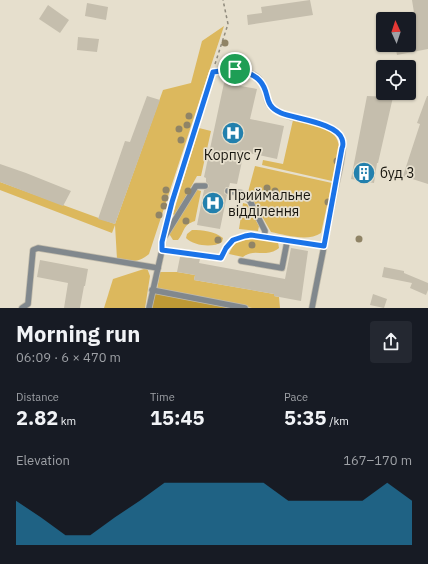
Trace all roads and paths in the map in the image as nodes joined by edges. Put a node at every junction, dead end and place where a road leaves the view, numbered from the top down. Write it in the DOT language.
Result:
graph roads {
  1 [pos="223,0"];
  2 [pos="213,72"];
  3 [pos="205,186"];
  4 [pos="228,191"];
  5 [pos="264,238"];
  6 [pos="162,242"];
  7 [pos="287,242"];
  8 [pos="324,246"];
  9 [pos="162,250"];
  10 [pos="241,261"];
  11 [pos="158,268"];
  12 [pos="152,290"];
  13 [pos="22,308"];
  14 [pos="149,308"];
  15 [pos="245,308"];
  16 [pos="312,308"];
  1 -- 2 [label="path"];
  2 -- 6 [label="lane"];
  2 -- 8 [label="lane"];
  3 -- 6 [label="lane"];
  4 -- 5 [label="lane"];
  5 -- 7 [label="lane"];
  5 -- 9 [label="lane"];
  6 -- 9 [label="lane"];
  7 -- 8 [label="lane"];
  7 -- 10 [label="lane"];
  8 -- 16 [label="lane"];
  9 -- 11 [label="lane"];
  11 -- 12 [label="lane"];
  11 -- 13 [label="lane"];
  12 -- 14 [label="lane"];
  12 -- 15 [label="lane"];
}
